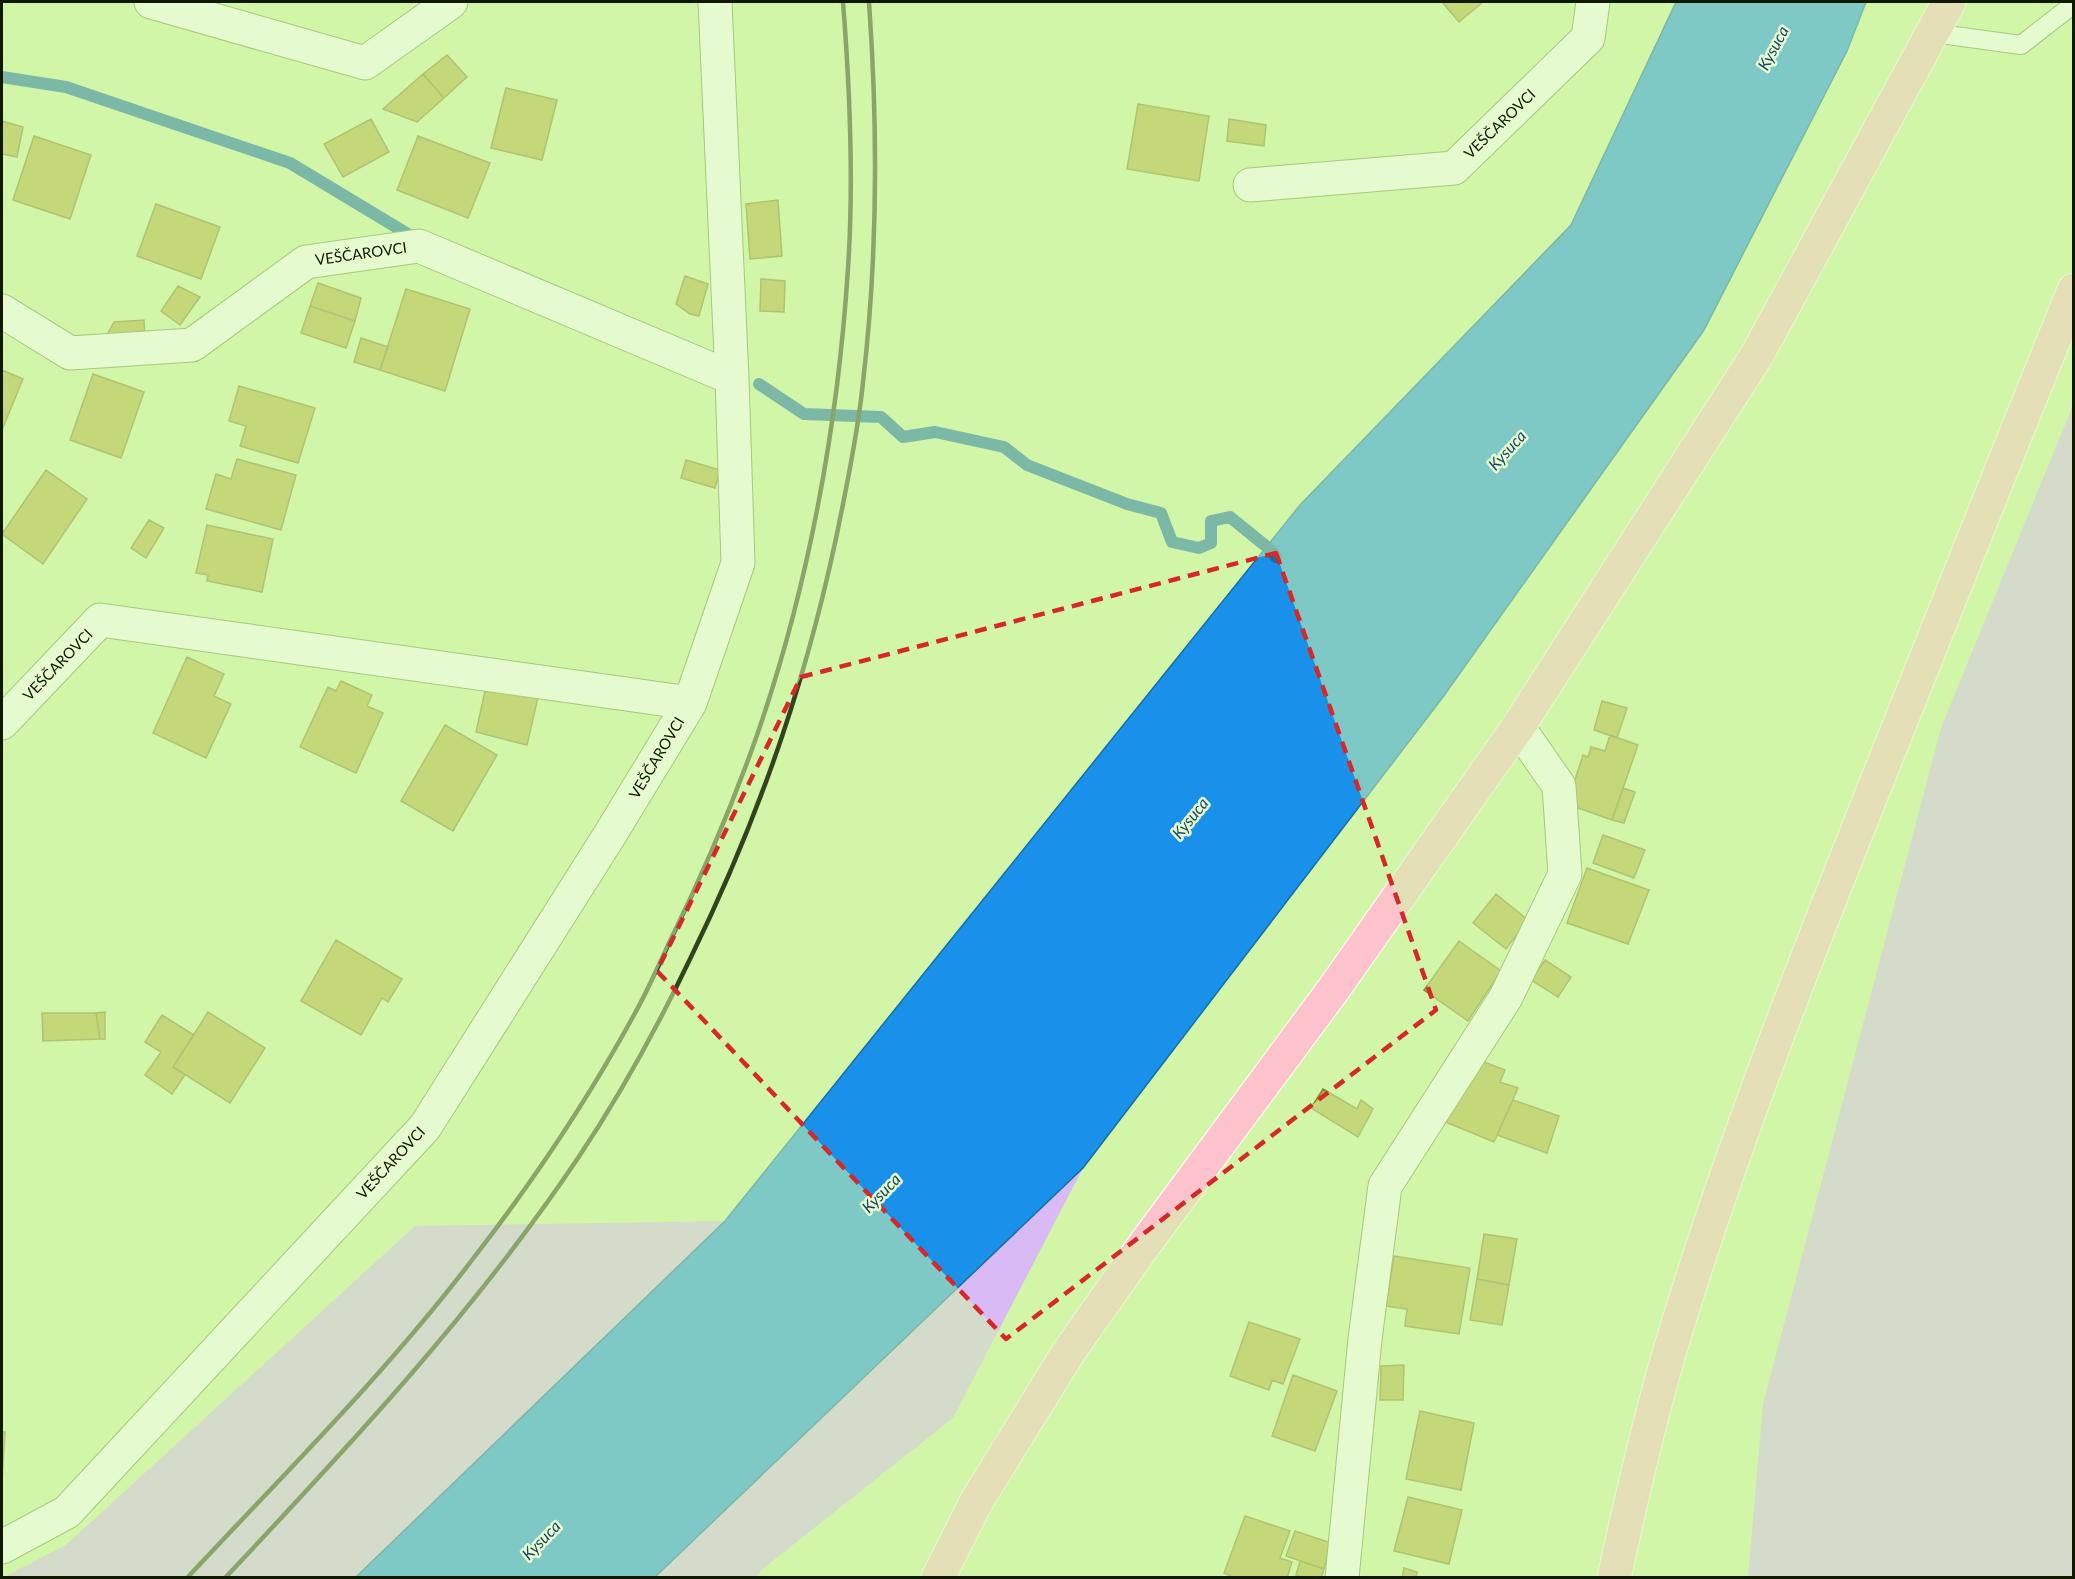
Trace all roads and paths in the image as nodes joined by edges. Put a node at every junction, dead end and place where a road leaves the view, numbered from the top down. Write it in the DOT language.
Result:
graph roads {
  1 [pos="151,2"];
  2 [pos="451,2"];
  3 [pos="715,2"];
  4 [pos="1593,2"];
  5 [pos="1949,2"];
  6 [pos="2073,4"];
  7 [pos="1933,33"];
  8 [pos="1250,185"];
  9 [pos="2073,290"];
  10 [pos="2,311"];
  11 [pos="732,378"];
  12 [pos="690,703"];
  13 [pos="2,723"];
  14 [pos="1518,728"];
  15 [pos="2,1546"];
  16 [pos="938,1578"];
  17 [pos="1342,1578"];
  18 [pos="1614,1578"];
  1 -- 2 [label="street"];
  3 -- 11 [label="street, VEŠČAROVCI"];
  4 -- 8 [label="street, VEŠČAROVCI"];
  5 -- 7 [label="main road"];
  6 -- 7 [label="lane"];
  7 -- 14 [label="main road"];
  9 -- 18 [label="main road"];
  10 -- 11 [label="street, VEŠČAROVCI"];
  11 -- 12 [label="street, VEŠČAROVCI"];
  12 -- 13 [label="street, VEŠČAROVCI"];
  12 -- 15 [label="street, VEŠČAROVCI"];
  14 -- 16 [label="main road"];
  14 -- 17 [label="street"];
}
